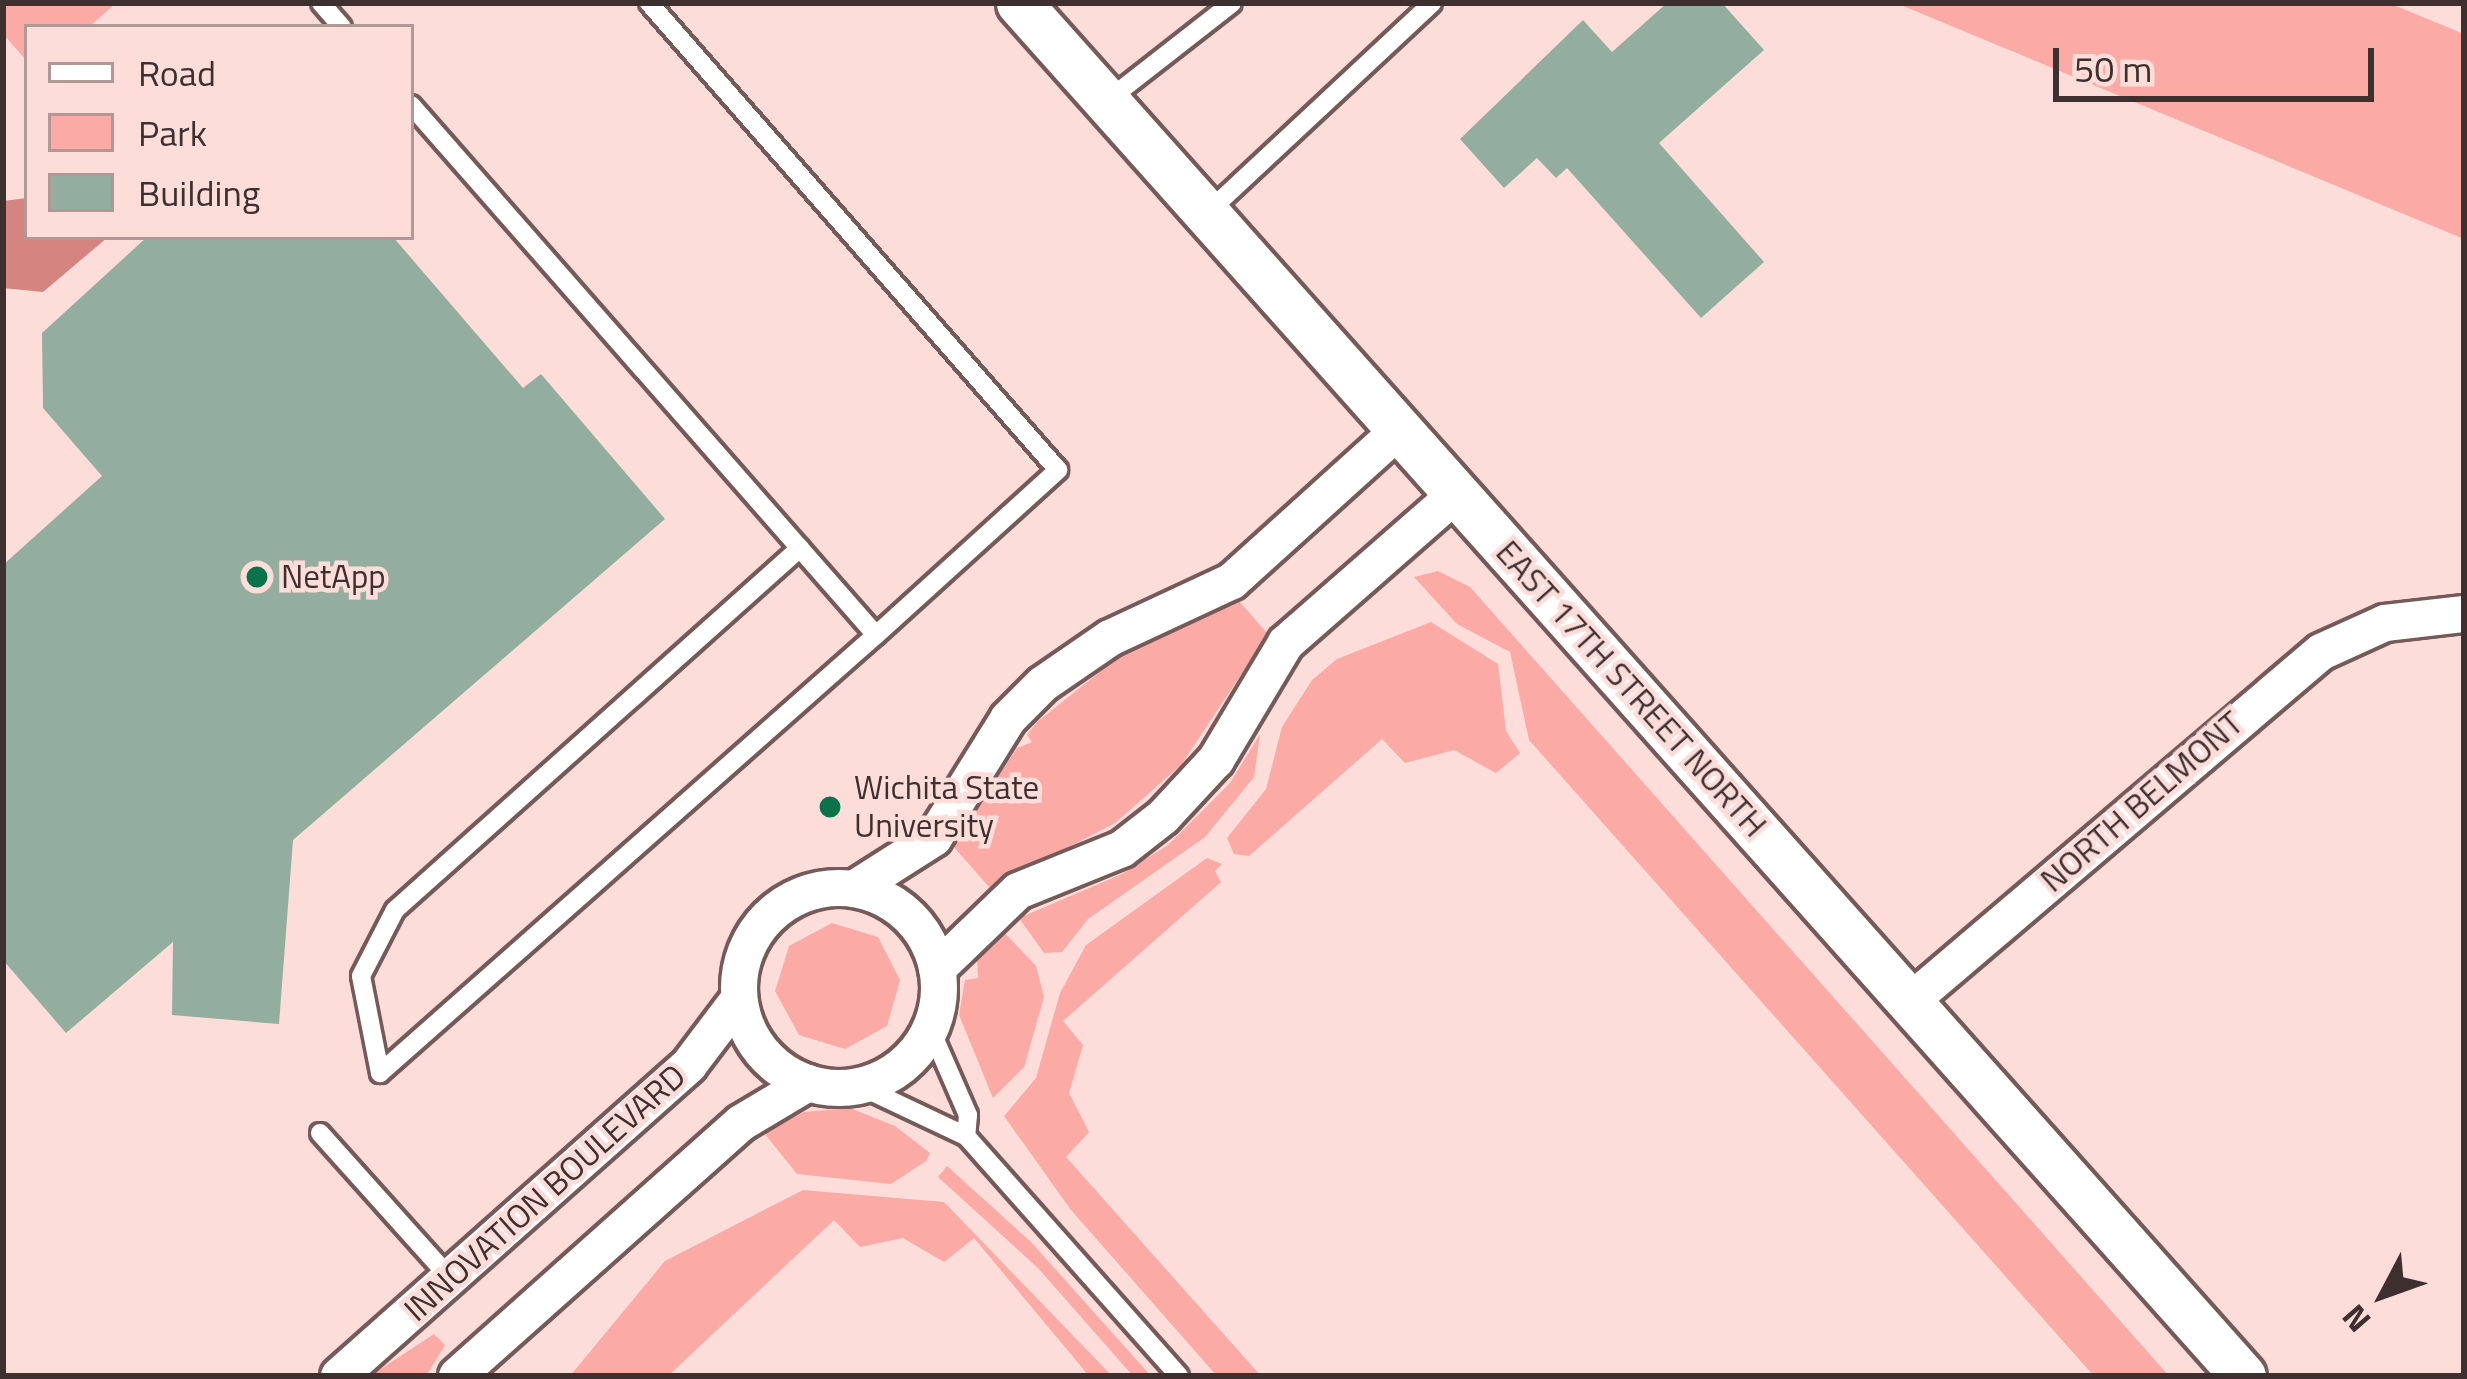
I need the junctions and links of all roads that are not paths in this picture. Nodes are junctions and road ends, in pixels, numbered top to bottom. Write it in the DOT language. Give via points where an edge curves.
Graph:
graph roads {
  1 [pos="649,3"];
  2 [pos="1018,3"];
  3 [pos="1232,3"];
  4 [pos="1432,3"];
  5 [pos="1106,101"];
  6 [pos="414,108"];
  7 [pos="1206,214"];
  8 [pos="1398,431"];
  9 [pos="1455,495"];
  10 [pos="800,548"];
  11 [pos="2464,614"];
  12 [pos="876,635"];
  13 [pos="854,889"];
  14 [pos="937,969"];
  15 [pos="739,999"];
  16 [pos="1912,1000"];
  17 [pos="930,1028"];
  18 [pos="808,1083"];
  19 [pos="860,1086"];
  20 [pos="320,1133"];
  21 [pos="966,1136"];
  22 [pos="450,1278"];
  23 [pos="339,1376"];
  24 [pos="457,1376"];
  25 [pos="1179,1376"];
  26 [pos="2243,1376"];
  1 -- 12 [label="lane" via="1058,470"];
  2 -- 5 [label="street, EAST 17TH STREET NORTH"];
  3 -- 5 [label="lane"];
  4 -- 7 [label="lane"];
  5 -- 7 [label="street, EAST 17TH STREET NORTH"];
  6 -- 10 [label="lane"];
  7 -- 8 [label="street, EAST 17TH STREET NORTH"];
  8 -- 9 [label="street, EAST 17TH STREET NORTH"];
  8 -- 13 [label="street, INNOVATION BOULEVARD" via="1232,581 1128,628 1043,684 1008,719 934,838"];
  9 -- 14 [label="street" via="1286,643 1216,760 1163,817 1122,849 1018,891"];
  9 -- 16 [label="street, EAST 17TH STREET NORTH"];
  10 -- 12 [label="lane"];
  10 -- 12 [label="lane" via="395,910 361,976 380,1073"];
  11 -- 16 [label="street, NORTH BELMONT" via="2385,623 2321,652"];
  13 -- 14 [label="street" via="899,908"];
  13 -- 15 [label="street, INNOVATION BOULEVARD" via="824,888 769,915 746,954"];
  14 -- 17 [label="street"];
  15 -- 18 [label="street" via="762,1052"];
  15 -- 22 [label="street, INNOVATION BOULEVARD" via="688,1066"];
  16 -- 26 [label="street, EAST 17TH STREET NORTH"];
  17 -- 19 [label="street" via="902,1065"];
  17 -- 21 [label="lane" via="968,1115"];
  18 -- 19 [label="street"];
  18 -- 24 [label="street" via="741,1124"];
  19 -- 21 [label="lane"];
  20 -- 22 [label="lane"];
  21 -- 25 [label="lane"];
  22 -- 23 [label="street, INNOVATION BOULEVARD"];
}
